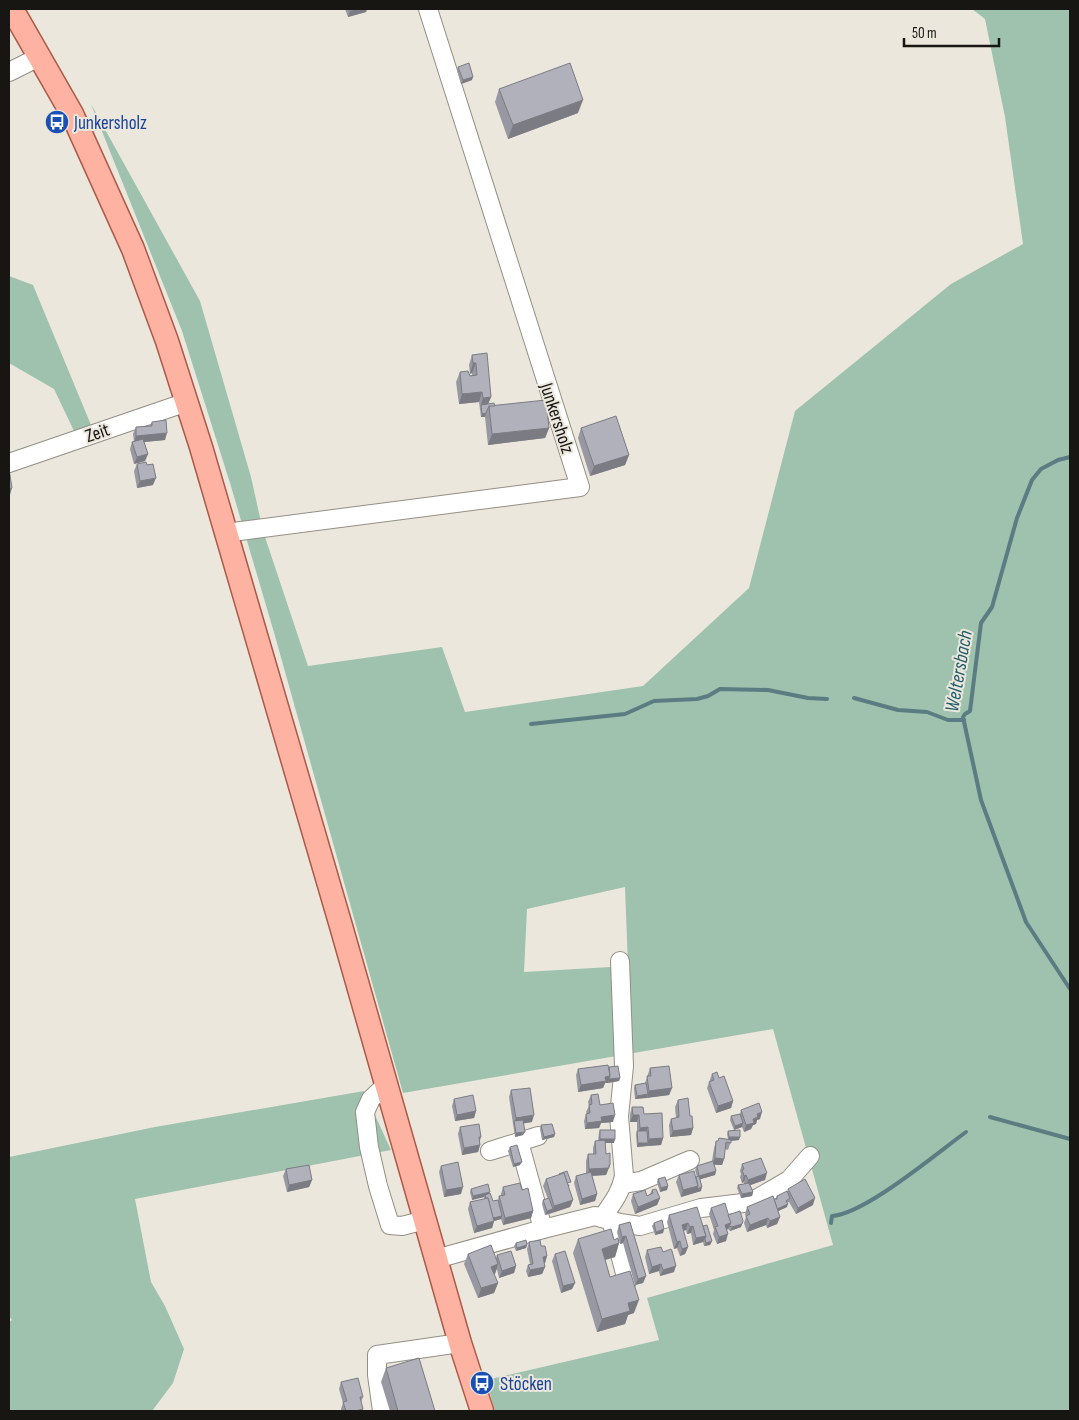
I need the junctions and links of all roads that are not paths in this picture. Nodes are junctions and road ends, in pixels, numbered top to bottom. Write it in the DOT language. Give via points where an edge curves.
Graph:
graph roads {
  1 [pos="428,9"];
  2 [pos="20,11"];
  3 [pos="39,57"];
  4 [pos="9,72"];
  5 [pos="187,402"];
  6 [pos="9,463"];
  7 [pos="226,533"];
  8 [pos="620,961"];
  9 [pos="386,1085"];
  10 [pos="538,1136"];
  11 [pos="519,1142"];
  12 [pos="490,1151"];
  13 [pos="810,1156"];
  14 [pos="690,1160"];
  15 [pos="622,1184"];
  16 [pos="606,1219"];
  17 [pos="425,1220"];
  18 [pos="543,1229"];
  19 [pos="436,1259"];
  20 [pos="627,1281"];
  21 [pos="460,1343"];
  22 [pos="382,1411"];
  23 [pos="482,1411"];
  1 -- 7 [label="street, Junkersholz" via="580,487"];
  2 -- 3 [label="main road"];
  3 -- 4 [label="street"];
  3 -- 5 [label="main road" via="72,114 133,249"];
  5 -- 6 [label="street, Zeit"];
  5 -- 7 [label="main road"];
  7 -- 9 [label="main road"];
  8 -- 15 [label="street" via="624,1066 618,1116"];
  9 -- 17 [label="main road"];
  9 -- 17 [label="street" via="371,1099 365,1112 378,1186 390,1225 402,1226"];
  10 -- 11 [label="street"];
  11 -- 12 [label="street"];
  11 -- 18 [label="street"];
  13 -- 16 [label="street" via="789,1180 743,1203 701,1208 640,1226"];
  14 -- 15 [label="street" via="641,1181"];
  15 -- 16 [label="street"];
  16 -- 18 [label="street" via="595,1216"];
  16 -- 20 [label="street"];
  17 -- 19 [label="main road"];
  18 -- 19 [label="street"];
  19 -- 21 [label="main road"];
  21 -- 22 [label="street" via="377,1355"];
  21 -- 23 [label="main road"];
}
